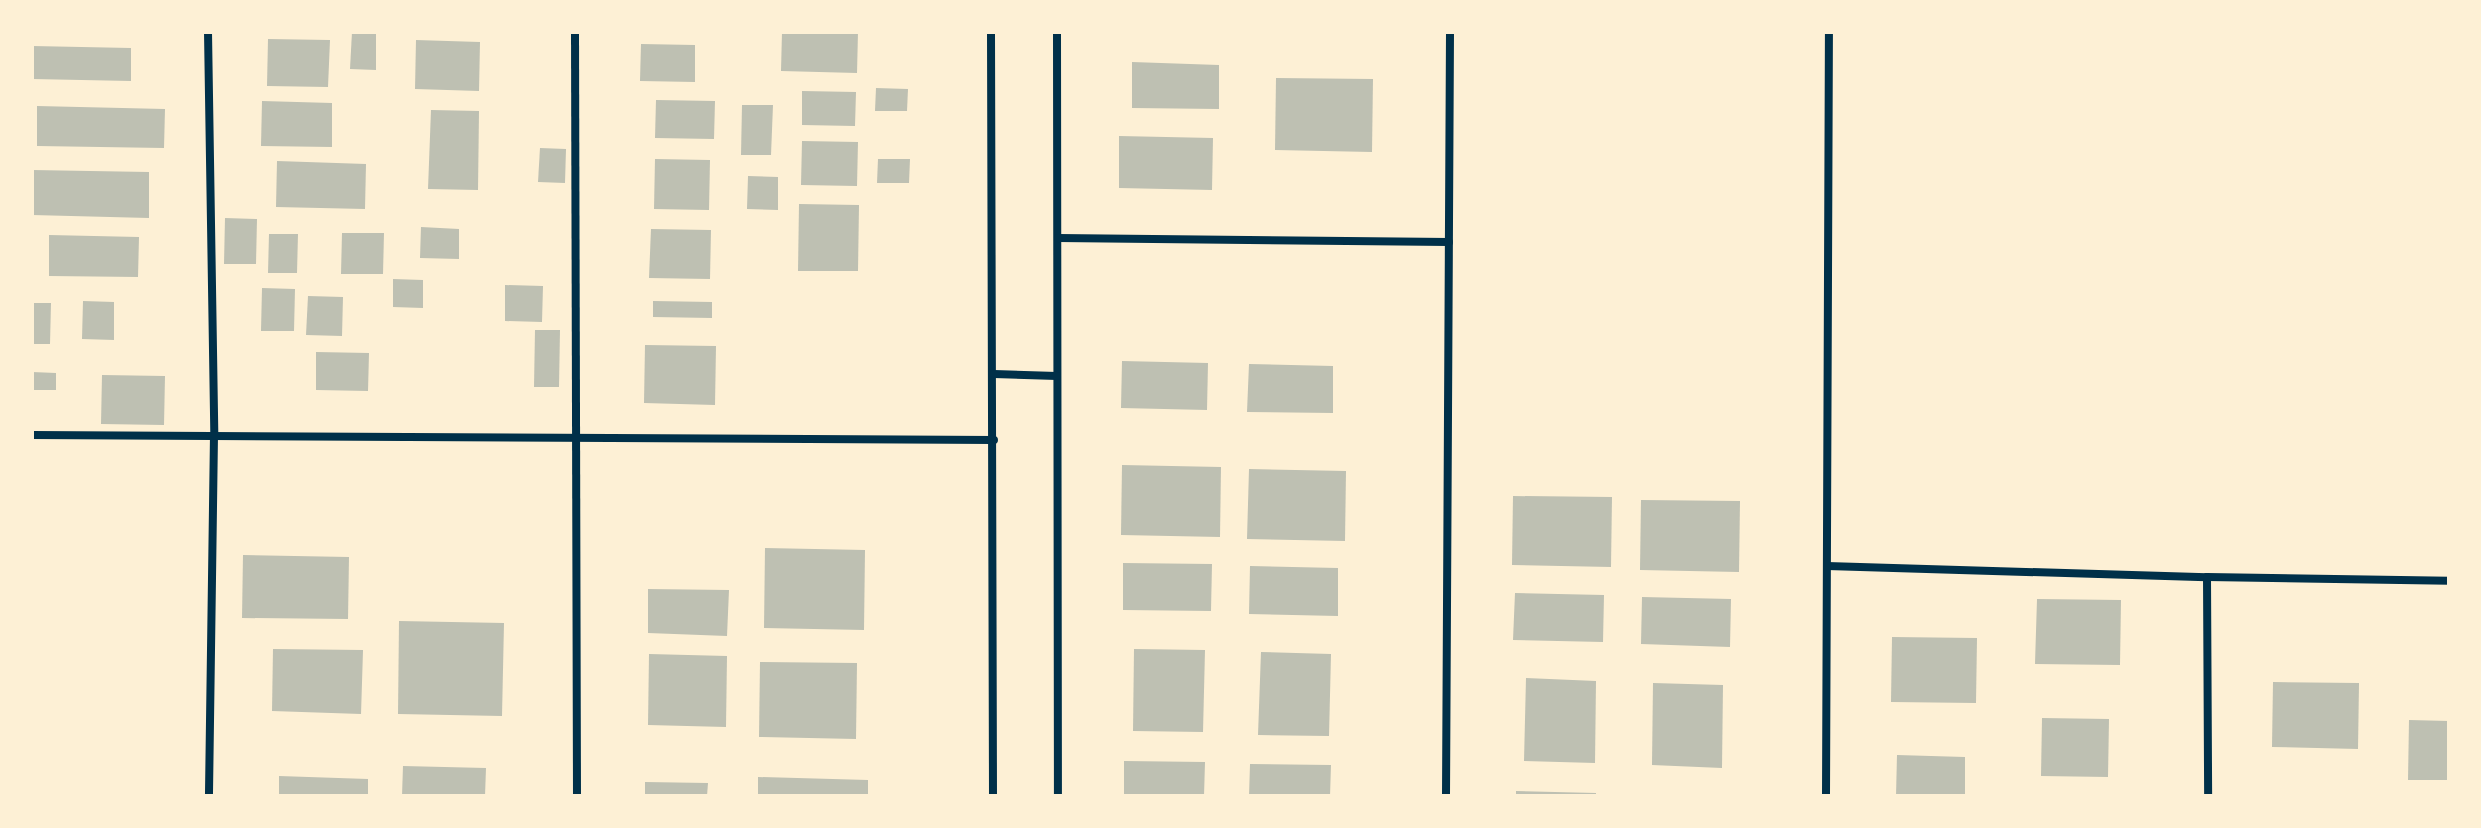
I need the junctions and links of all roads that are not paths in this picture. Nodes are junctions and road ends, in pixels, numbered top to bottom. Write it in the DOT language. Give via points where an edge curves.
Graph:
graph roads {
  1 [pos="208,32"];
  2 [pos="575,32"];
  3 [pos="991,32"];
  4 [pos="1057,32"];
  5 [pos="1450,32"];
  6 [pos="1829,32"];
  7 [pos="1058,238"];
  8 [pos="1449,242"];
  9 [pos="994,374"];
  10 [pos="1057,376"];
  11 [pos="32,435"];
  12 [pos="214,435"];
  13 [pos="579,438"];
  14 [pos="994,440"];
  15 [pos="1827,566"];
  16 [pos="2207,577"];
  17 [pos="2449,581"];
  18 [pos="209,796"];
  19 [pos="577,796"];
  20 [pos="993,796"];
  21 [pos="1058,796"];
  22 [pos="1446,796"];
  23 [pos="1826,796"];
  24 [pos="2208,796"];
  1 -- 12 [label="street"];
  2 -- 13 [label="street"];
  3 -- 9 [label="street"];
  4 -- 7 [label="street"];
  5 -- 8 [label="street"];
  6 -- 15 [label="street"];
  7 -- 8 [label="street"];
  7 -- 10 [label="street"];
  8 -- 22 [label="street"];
  9 -- 10 [label="street"];
  9 -- 14 [label="street"];
  10 -- 21 [label="street"];
  11 -- 12 [label="street"];
  12 -- 13 [label="street"];
  12 -- 18 [label="street"];
  13 -- 14 [label="street"];
  13 -- 19 [label="street"];
  14 -- 20 [label="street"];
  15 -- 16 [label="street"];
  15 -- 23 [label="street"];
  16 -- 17 [label="street"];
  16 -- 24 [label="street"];
}
